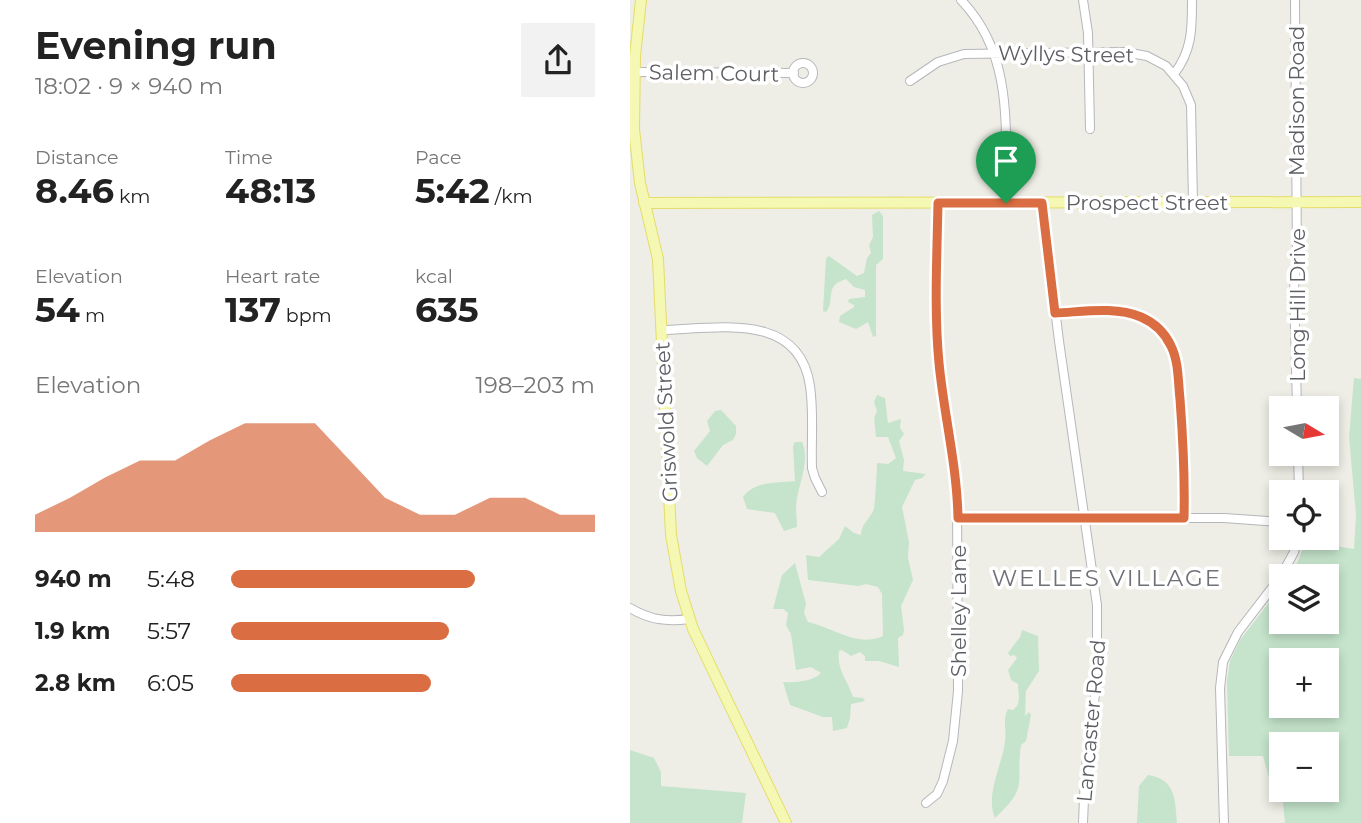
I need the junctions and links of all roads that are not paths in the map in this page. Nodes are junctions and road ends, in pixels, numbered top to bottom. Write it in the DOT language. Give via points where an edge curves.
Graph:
graph roads {
  1 [pos="641,0"];
  2 [pos="961,0"];
  3 [pos="1083,0"];
  4 [pos="1295,0"];
  5 [pos="1192,2"];
  6 [pos="1089,52"];
  7 [pos="995,53"];
  8 [pos="634,72"];
  9 [pos="794,73"];
  10 [pos="1174,74"];
  11 [pos="910,81"];
  12 [pos="1090,129"];
  13 [pos="1193,202"];
  14 [pos="1297,202"];
  15 [pos="1359,202"];
  16 [pos="644,203"];
  17 [pos="938,203"];
  18 [pos="1006,203"];
  19 [pos="1042,203"];
  20 [pos="1055,313"];
  21 [pos="661,330"];
  22 [pos="1297,396"];
  23 [pos="822,492"];
  24 [pos="958,518"];
  25 [pos="1086,518"];
  26 [pos="1184,518"];
  27 [pos="1269,522"];
  28 [pos="1269,591"];
  29 [pos="630,608"];
  30 [pos="689,619"];
  31 [pos="926,803"];
  32 [pos="786,823"];
  33 [pos="1083,823"];
  34 [pos="1224,823"];
  1 -- 8 [label="main road, Griswold Street"];
  2 -- 7 [label="street" via="980,23"];
  3 -- 6 [label="street"];
  4 -- 14 [label="street, Madison Road"];
  5 -- 10 [label="street" via="1190,44"];
  6 -- 7 [label="street, Wyllys Street"];
  6 -- 10 [label="street, Wyllys Street" via="1140,54"];
  6 -- 12 [label="street"];
  7 -- 11 [label="street, Wyllys Street" via="950,57"];
  7 -- 18 [label="street" via="1005,96"];
  8 -- 9 [label="street, Salem Court"];
  8 -- 16 [label="main road, Griswold Street" via="636,149"];
  10 -- 13 [label="street" via="1192,112"];
  13 -- 14 [label="main road, Prospect Street"];
  13 -- 19 [label="main road, Prospect Street"];
  14 -- 15 [label="main road, Prospect Street"];
  14 -- 22 [label="street, Long Hill Drive"];
  16 -- 17 [label="main road, Prospect Street"];
  16 -- 21 [label="main road, Griswold Street" via="657,252"];
  17 -- 18 [label="main road, Prospect Street"];
  17 -- 24 [label="street, Shelley Lane" via="938,345"];
  18 -- 19 [label="main road, Prospect Street"];
  19 -- 20 [label="street, Lancaster Road"];
  20 -- 25 [label="street, Lancaster Road"];
  20 -- 26 [label="street" via="1129,313 1156,326 1168,341 1177,368"];
  21 -- 23 [label="street" via="744,327 767,332 789,345 809,381 812,468"];
  21 -- 30 [label="main road, Griswold Street" via="671,535"];
  24 -- 25 [label="street"];
  24 -- 31 [label="street, Shelley Lane" via="956,724 942,786"];
  25 -- 26 [label="street"];
  25 -- 33 [label="street, Lancaster Road" via="1096,581 1098,654"];
  26 -- 27 [label="street"];
  28 -- 34 [label="street" via="1237,632 1223,662"];
  29 -- 30 [label="street" via="662,620"];
  30 -- 32 [label="main road, Griswold Street"];
}
